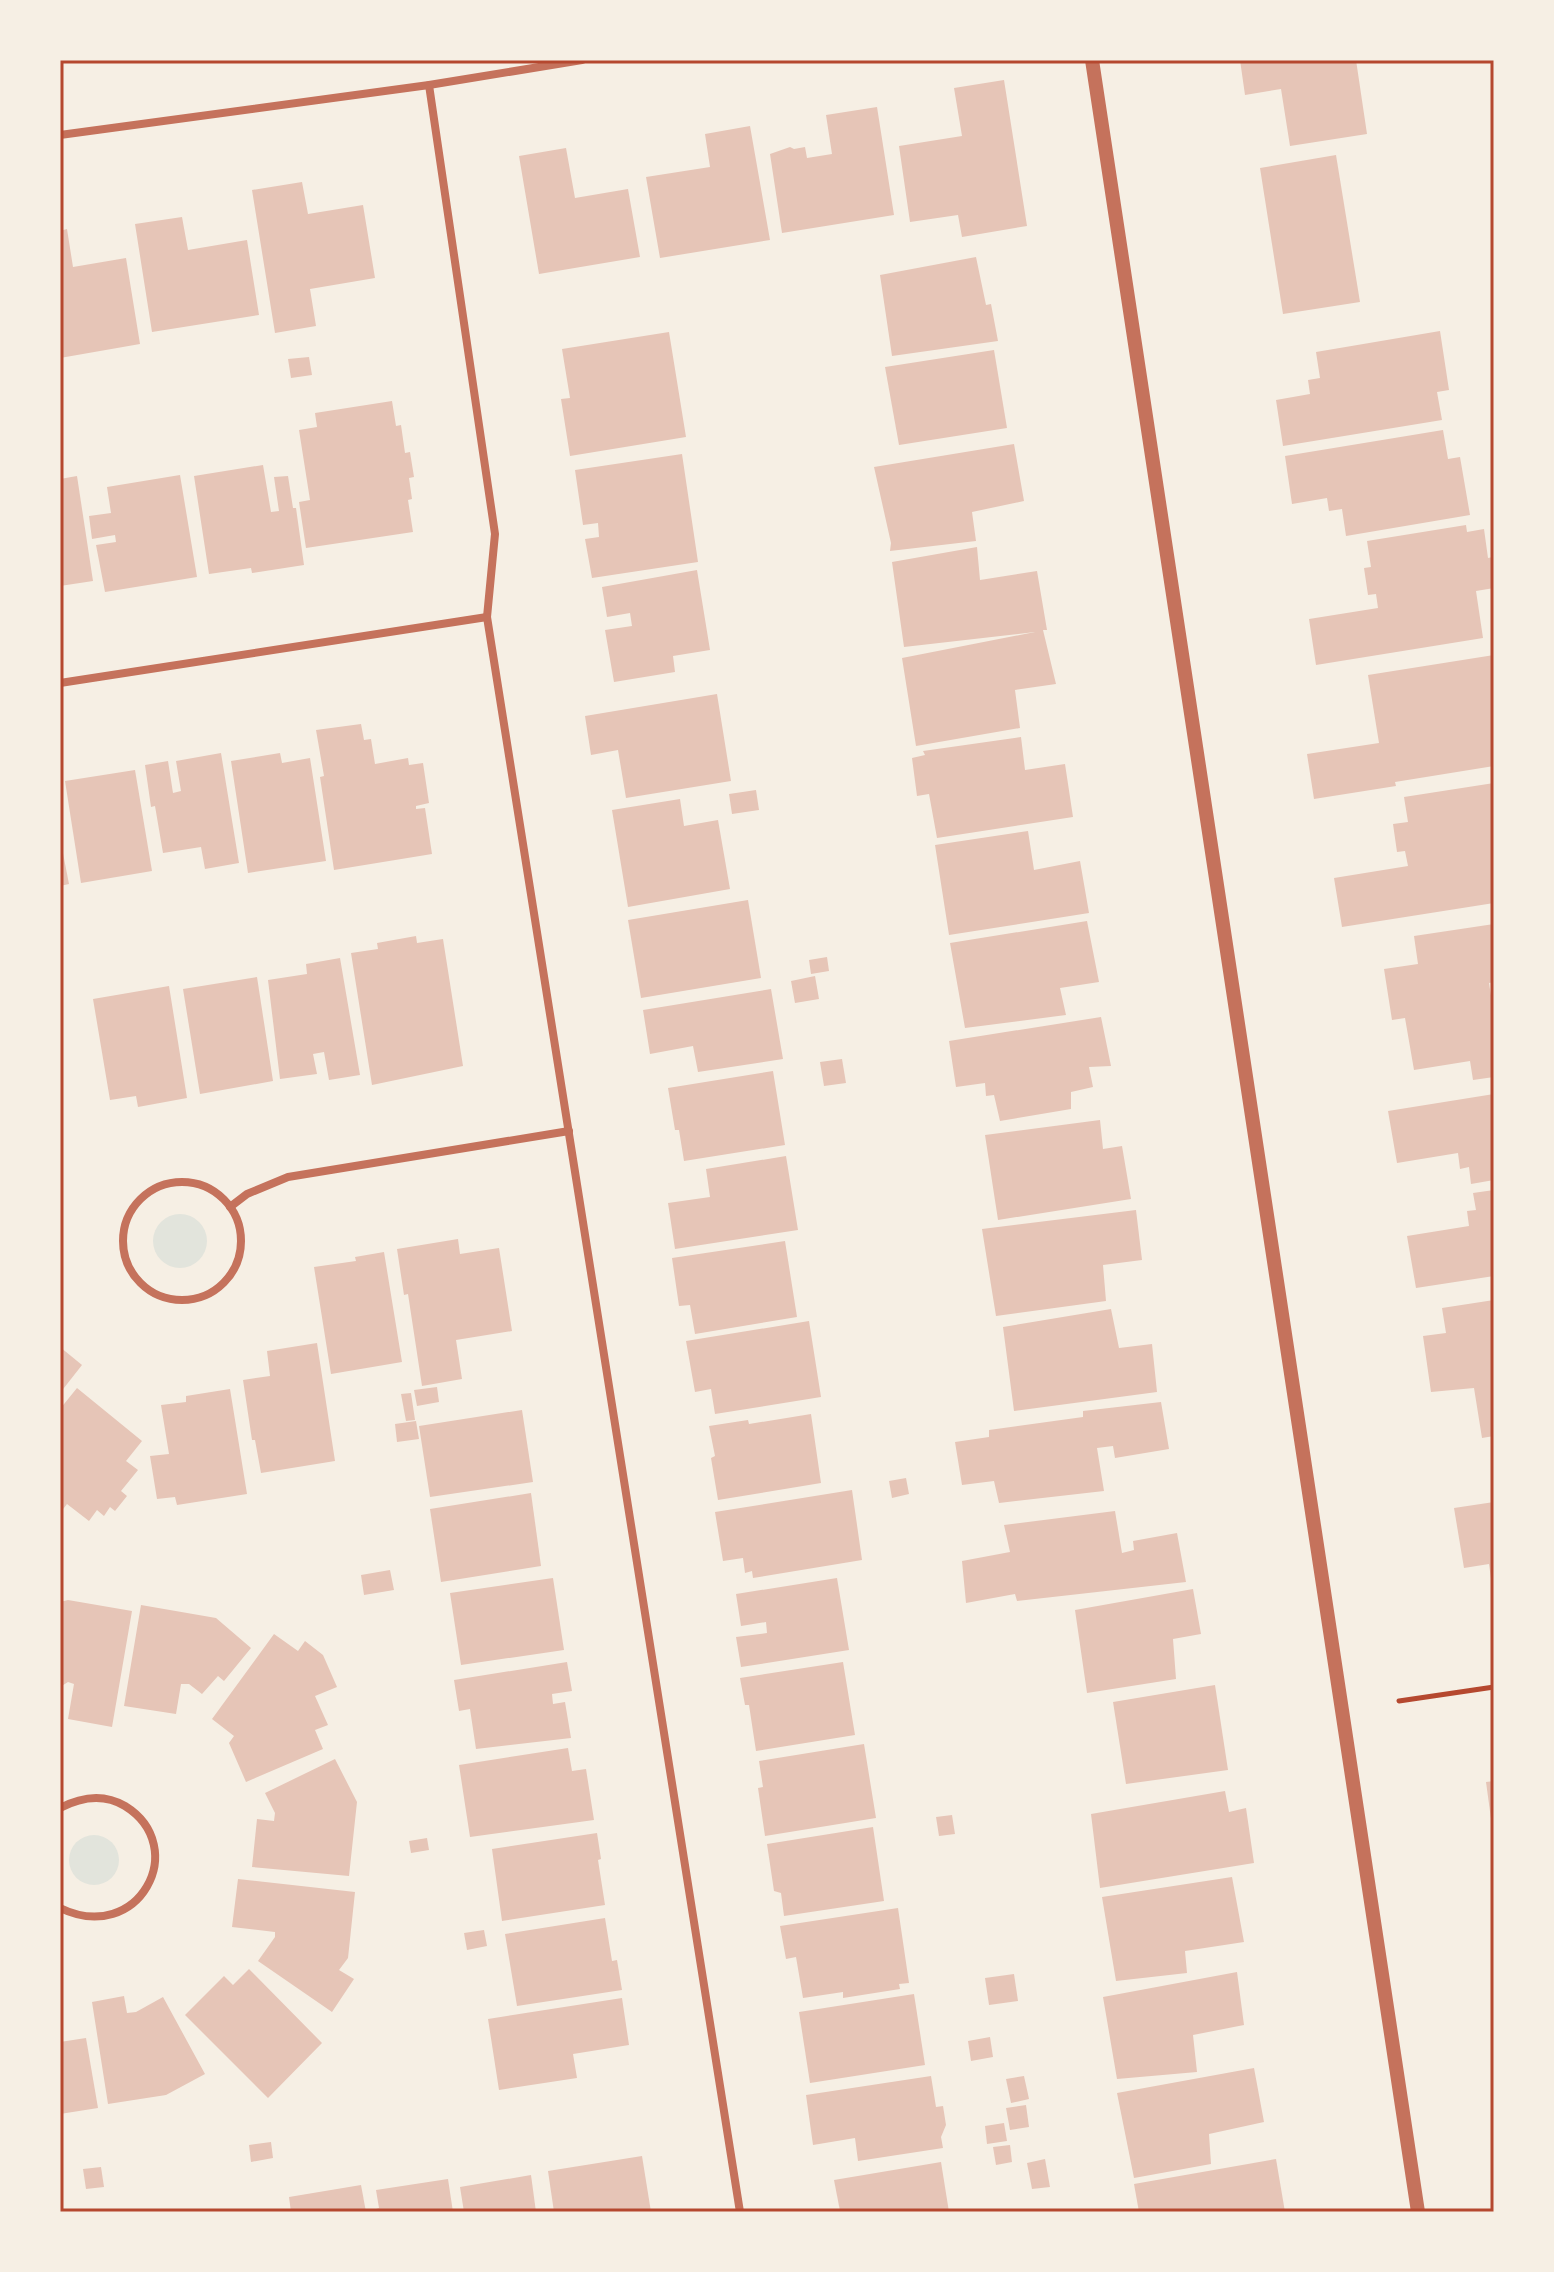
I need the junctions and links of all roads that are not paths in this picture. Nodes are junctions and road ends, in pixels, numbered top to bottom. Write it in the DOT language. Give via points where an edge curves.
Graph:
graph roads {
  1 [pos="582,60"];
  2 [pos="1092,60"];
  3 [pos="429,85"];
  4 [pos="60,135"];
  5 [pos="487,617"];
  6 [pos="60,683"];
  7 [pos="569,1131"];
  8 [pos="230,1207"];
  9 [pos="60,1808"];
  10 [pos="60,1908"];
  11 [pos="740,2212"];
  12 [pos="1418,2212"];
  1 -- 3 [label="street"];
  2 -- 12 [label="street"];
  3 -- 4 [label="street"];
  3 -- 5 [label="street" via="495,534"];
  5 -- 6 [label="street"];
  5 -- 7 [label="street"];
  7 -- 8 [label="street" via="288,1177 267,1183"];
  7 -- 11 [label="street"];
  8 -- 8 [label="street" via="217,1193 182,1181 147,1193 124,1224 126,1262 136,1279 152,1292 190,1300 225,1282 241,1246"];
  9 -- 10 [label="street" via="98,1797 133,1811 154,1845 155,1866 149,1885 120,1913 79,1917"];
}
